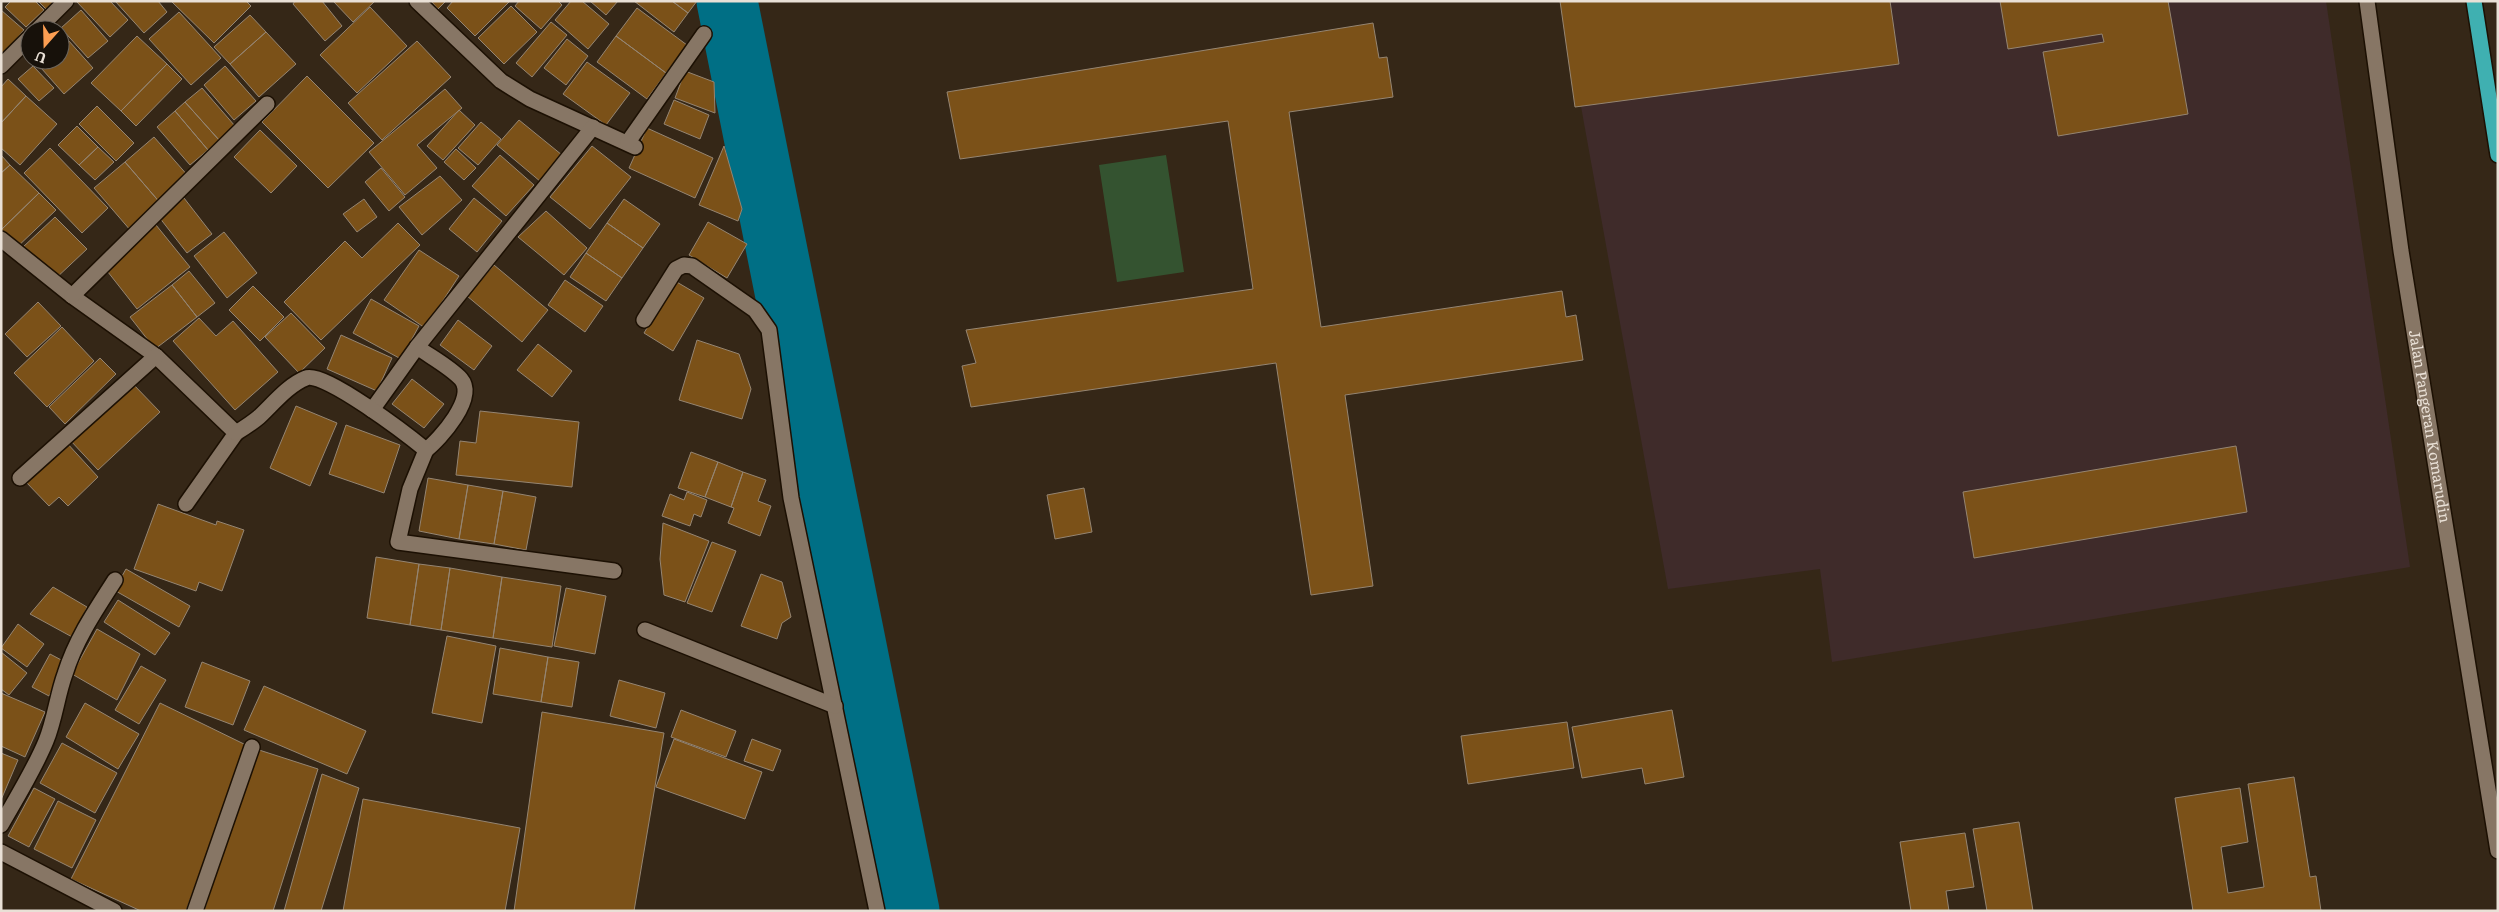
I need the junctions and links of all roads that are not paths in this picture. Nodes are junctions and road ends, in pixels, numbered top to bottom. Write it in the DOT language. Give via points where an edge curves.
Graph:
graph roads {
  1 [pos="66,1"];
  2 [pos="417,1"];
  3 [pos="2367,1"];
  4 [pos="2474,1"];
  5 [pos="47,20"];
  6 [pos="704,34"];
  7 [pos="20,47"];
  8 [pos="1,66"];
  9 [pos="267,104"];
  10 [pos="593,127"];
  11 [pos="2498,155"];
  12 [pos="1,239"];
  13 [pos="72,296"];
  14 [pos="644,320"];
  15 [pos="417,347"];
  16 [pos="156,356"];
  17 [pos="372,410"];
  18 [pos="236,433"];
  19 [pos="426,450"];
  20 [pos="20,478"];
  21 [pos="186,504"];
  22 [pos="614,571"];
  23 [pos="115,580"];
  24 [pos="645,630"];
  25 [pos="835,706"];
  26 [pos="252,747"];
  27 [pos="1,825"];
  28 [pos="2498,851"];
  29 [pos="1,852"];
  30 [pos="114,911"];
  31 [pos="195,911"];
  32 [pos="877,911"];
  1 -- 5 [label="street"];
  2 -- 10 [label="street" via="501,81 530,99"];
  3 -- 28 [label="street, Jalan Pangeran Komarudin" via="2401,251"];
  4 -- 11 [label="highway"];
  6 -- 10 [label="street" via="632,145"];
  7 -- 8 [label="street"];
  9 -- 13 [label="street"];
  10 -- 15 [label="street"];
  12 -- 13 [label="street"];
  13 -- 16 [label="street"];
  14 -- 25 [label="street" via="676,269 684,265 692,266 755,310 769,330 792,498"];
  15 -- 17 [label="street"];
  15 -- 19 [label="street" via="462,380 466,392 461,406 439,440"];
  16 -- 18 [label="street"];
  16 -- 20 [label="street"];
  17 -- 18 [label="street" via="317,377 306,377"];
  17 -- 19 [label="street"];
  18 -- 21 [label="street"];
  19 -- 22 [label="street" via="410,489 398,542"];
  23 -- 27 [label="street" via="83,629 64,675 55,720 36,764"];
  24 -- 25 [label="street"];
  25 -- 32 [label="street"];
  26 -- 31 [label="street"];
  29 -- 30 [label="street"];
}
